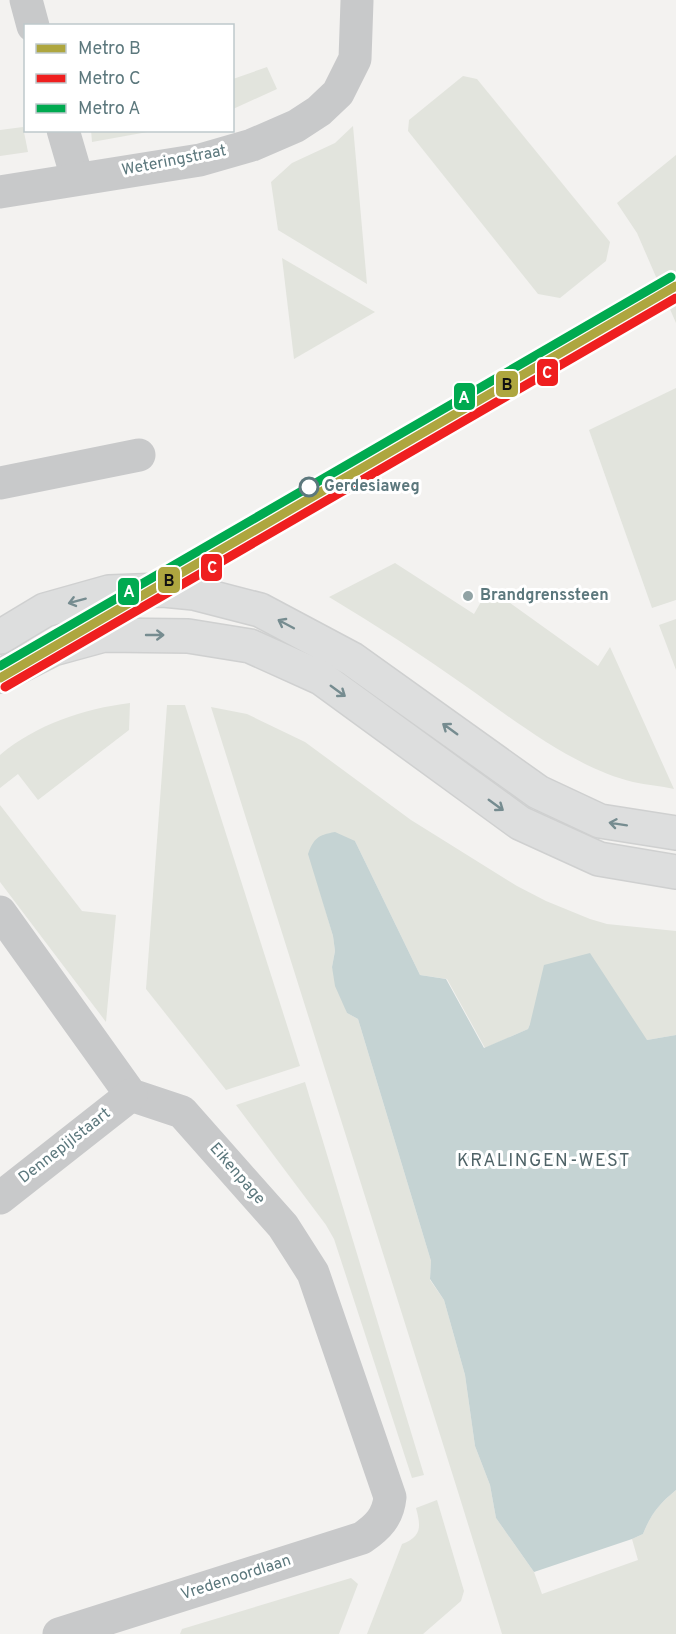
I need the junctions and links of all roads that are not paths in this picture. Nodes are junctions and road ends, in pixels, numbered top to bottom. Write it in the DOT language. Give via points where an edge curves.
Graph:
graph roads {
  1 [pos="26,0"];
  2 [pos="357,0"];
  3 [pos="32,24"];
  4 [pos="64,132"];
  5 [pos="77,178"];
  6 [pos="0,192"];
  7 [pos="139,455"];
  8 [pos="0,483"];
  9 [pos="0,638"];
  10 [pos="0,676"];
  11 [pos="676,833"];
  12 [pos="676,872"];
  13 [pos="0,912"];
  14 [pos="131,1095"];
  15 [pos="0,1198"];
  16 [pos="390,1497"];
  17 [pos="59,1634"];
  1 -- 3 [label="street"];
  2 -- 5 [label="street, Weteringstraat" via="355,58 338,93 297,126 252,145 200,160"];
  4 -- 5 [label="street"];
  5 -- 6 [label="street, Weteringstraat"];
  7 -- 8 [label="street"];
  11 -- 9 [label="street, one-way" via="600,821 538,792 352,659 260,610 194,593 109,592 45,610"];
  10 -- 12 [label="street, one-way" via="53,649 104,635 188,636 250,646 321,678 520,823 599,859"];
  13 -- 14 [label="street"];
  14 -- 15 [label="street, Dennepijlstaart"];
  14 -- 16 [label="street, Eikenpage" via="182,1112 283,1226 313,1273"];
  16 -- 17 [label="street, Vredenoordlaan" via="385,1518 362,1538"];
}
